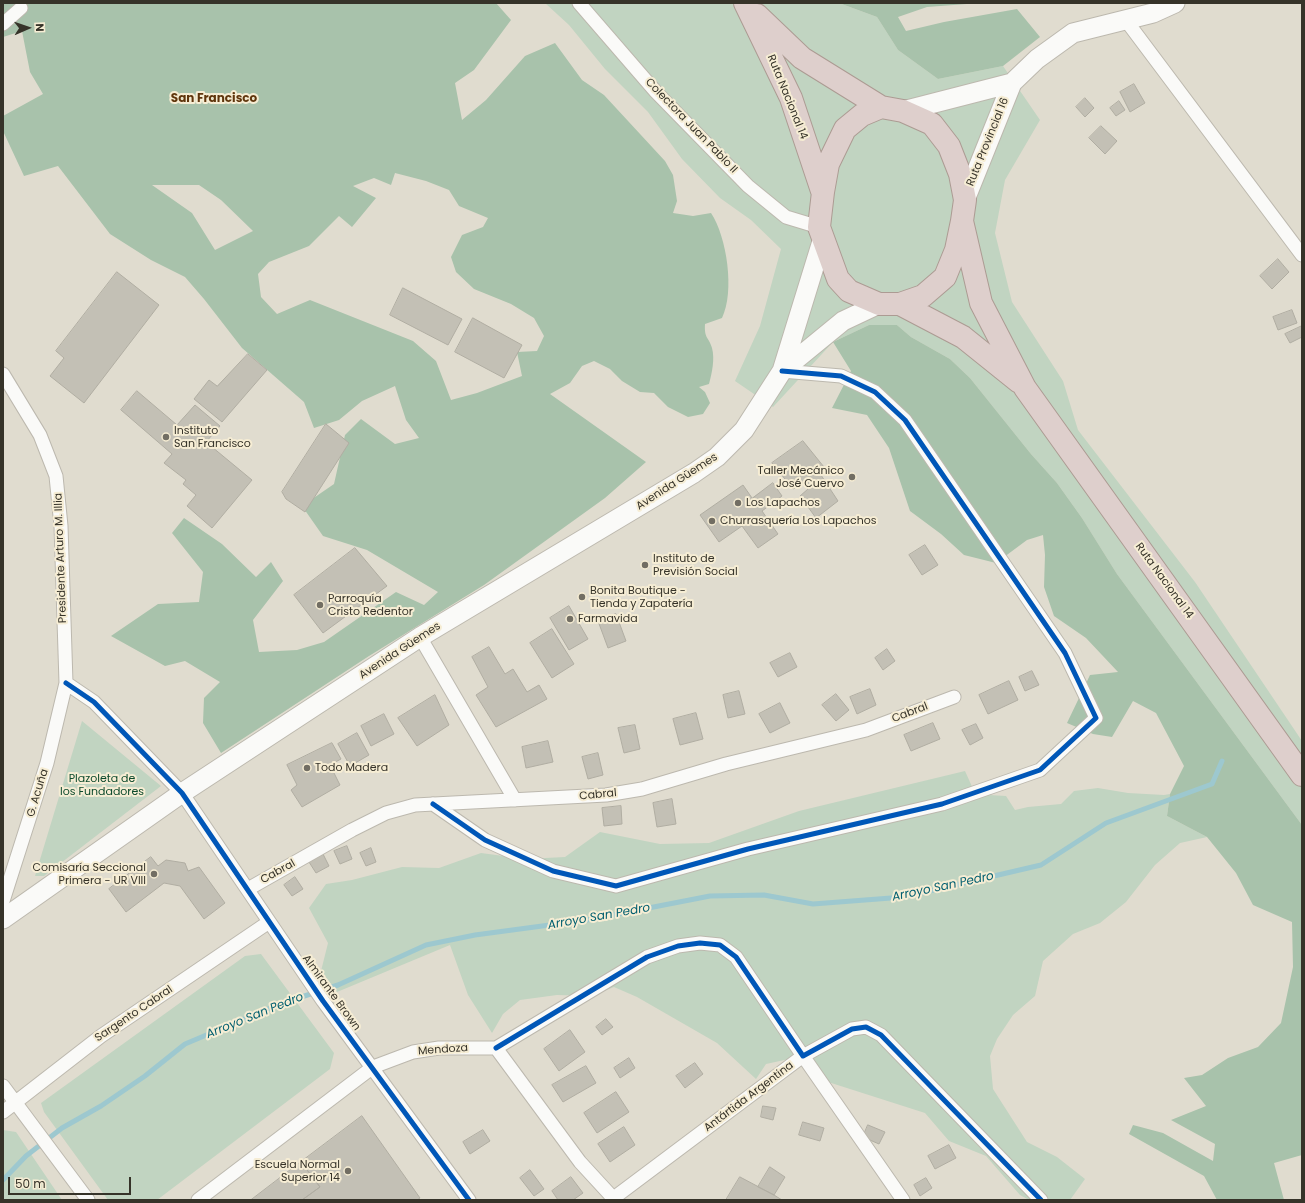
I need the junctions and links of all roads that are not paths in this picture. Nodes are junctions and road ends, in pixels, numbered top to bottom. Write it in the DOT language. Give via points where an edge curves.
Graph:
graph roads {
  1 [pos="579,3"];
  2 [pos="1175,3"];
  3 [pos="745,4"];
  4 [pos="21,8"];
  5 [pos="1125,19"];
  6 [pos="3,24"];
  7 [pos="1012,83"];
  8 [pos="881,107"];
  9 [pos="903,111"];
  10 [pos="823,192"];
  11 [pos="963,211"];
  12 [pos="821,233"];
  13 [pos="1302,255"];
  14 [pos="890,304"];
  15 [pos="782,371"];
  16 [pos="3,374"];
  17 [pos="1025,388"];
  18 [pos="420,637"];
  19 [pos="66,683"];
  20 [pos="954,697"];
  21 [pos="1302,775"];
  22 [pos="182,793"];
  23 [pos="515,800"];
  24 [pos="432,804"];
  25 [pos="248,889"];
  26 [pos="3,901"];
  27 [pos="3,919"];
  28 [pos="269,922"];
  29 [pos="496,1048"];
  30 [pos="803,1056"];
  31 [pos="373,1067"];
  32 [pos="3,1086"];
  33 [pos="16,1103"];
  34 [pos="3,1112"];
  35 [pos="613,1199"];
  36 [pos="88,1200"];
  37 [pos="198,1200"];
  38 [pos="470,1200"];
  39 [pos="903,1200"];
  40 [pos="1041,1200"];
  1 -- 12 [label="street, Colectora Juan Pablo II" via="656,92 748,186 786,217"];
  2 -- 5 [label="main road, Ruta Provincial 16" via="1153,13"];
  3 -- 8 [label="highway, Ruta Nacional 14" via="802,58"];
  3 -- 10 [label="highway, Ruta Nacional 14" via="790,98"];
  4 -- 6 [label="street"];
  5 -- 7 [label="main road, Ruta Provincial 16" via="1073,32 1037,59"];
  5 -- 13 [label="street"];
  7 -- 9 [label="main road, Ruta Provincial 16"];
  7 -- 11 [label="main road, Ruta Provincial 16"];
  8 -- 9 [label="highway, Ruta Nacional 14"];
  8 -- 10 [label="highway" via="862,115 845,129 828,164"];
  9 -- 11 [label="highway, Ruta Nacional 14" via="932,124 949,146 960,174"];
  10 -- 12 [label="highway"];
  11 -- 14 [label="highway" via="956,250 945,277 923,296"];
  11 -- 17 [label="highway, Ruta Nacional 14" via="981,303"];
  12 -- 14 [label="highway, Ruta Nacional 14" via="838,279 849,291"];
  12 -- 15 [label="main road, Avenida Güemes"];
  14 -- 15 [label="main road, Avenida Güemes" via="843,321"];
  14 -- 17 [label="highway, Ruta Nacional 14" via="963,337"];
  15 -- 18 [label="main road, Avenida Güemes" via="744,430 717,457"];
  15 -- 24 [label="street" via="841,376 874,392 905,420 1065,653 1096,718 1040,770 942,804 748,849 616,886 553,871 485,840"];
  16 -- 19 [label="street, Presidente Arturo M. Illia" via="40,435 56,476 62,526"];
  17 -- 21 [label="highway, Ruta Nacional 14"];
  18 -- 22 [label="main road, Avenida Güemes"];
  18 -- 23 [label="street"];
  19 -- 22 [label="street, Almirante Brown" via="94,702"];
  19 -- 26 [label="street, G. Acuña" via="47,763"];
  20 -- 23 [label="street, Cabral" via="866,730 726,764 642,789 606,795"];
  22 -- 25 [label="street, Almirante Brown"];
  22 -- 27 [label="main road, Avenida Güemes"];
  23 -- 24 [label="street, Cabral"];
  24 -- 25 [label="street, Cabral" via="415,805 386,813"];
  25 -- 28 [label="street, Almirante Brown"];
  28 -- 31 [label="street, Almirante Brown" via="323,1001"];
  28 -- 33 [label="street, Sargento Cabral" via="101,1036"];
  29 -- 30 [label="street" via="647,957 678,946 700,942 720,945 736,957"];
  29 -- 31 [label="street, Mendoza" via="439,1048 412,1052"];
  29 -- 35 [label="street" via="580,1162"];
  30 -- 35 [label="street, Antártida Argentina"];
  30 -- 39 [label="street, Antártida Argentina"];
  30 -- 40 [label="street" via="852,1028 866,1027 881,1035"];
  31 -- 37 [label="street, Mendoza"];
  31 -- 38 [label="street, Almirante Brown"];
  32 -- 33 [label="street"];
  33 -- 34 [label="street, Sargento Cabral"];
  33 -- 36 [label="street"];
}
